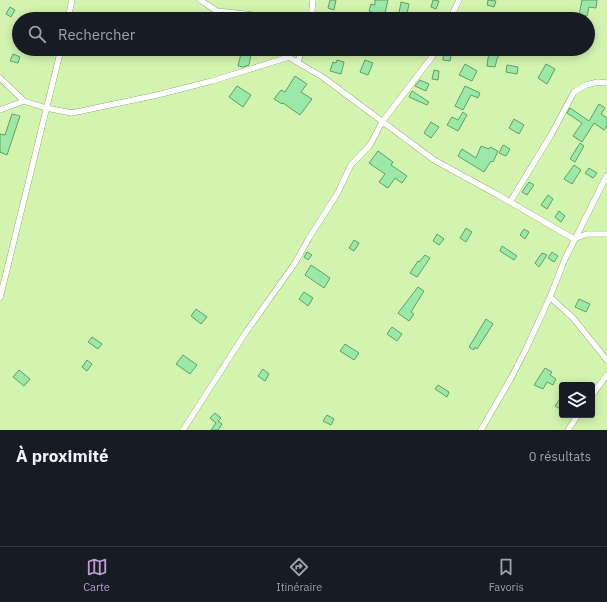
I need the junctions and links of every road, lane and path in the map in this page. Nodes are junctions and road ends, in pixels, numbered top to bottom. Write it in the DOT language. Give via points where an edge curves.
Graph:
graph roads {
  1 [pos="72,0"];
  2 [pos="200,0"];
  3 [pos="313,0"];
  4 [pos="459,0"];
  5 [pos="217,11"];
  6 [pos="69,12"];
  7 [pos="226,12"];
  8 [pos="312,12"];
  9 [pos="453,12"];
  10 [pos="58,56"];
  11 [pos="300,56"];
  12 [pos="432,56"];
  13 [pos="289,57"];
  14 [pos="298,62"];
  15 [pos="0,78"];
  16 [pos="607,83"];
  17 [pos="24,101"];
  18 [pos="46,108"];
  19 [pos="0,110"];
  20 [pos="382,122"];
  21 [pos="607,174"];
  22 [pos="510,202"];
  23 [pos="607,234"];
  24 [pos="574,239"];
  25 [pos="550,297"];
  26 [pos="0,298"];
  27 [pos="607,360"];
  28 [pos="607,374"];
  29 [pos="595,391"];
  30 [pos="576,418"];
  31 [pos="183,430"];
  32 [pos="481,430"];
  33 [pos="568,430"];
  1 -- 6 [label="street"];
  2 -- 5 [label="street"];
  3 -- 8 [label="street"];
  4 -- 9 [label="street"];
  5 -- 7 [label="street"];
  10 -- 18 [label="street"];
  11 -- 14 [label="street"];
  12 -- 20 [label="street"];
  13 -- 14 [label="street"];
  13 -- 18 [label="street" via="212,81 72,113"];
  14 -- 20 [label="street" via="324,78"];
  15 -- 17 [label="street"];
  16 -- 22 [label="street" via="586,85 574,92"];
  17 -- 18 [label="street"];
  17 -- 19 [label="street"];
  18 -- 26 [label="street"];
  20 -- 22 [label="street" via="434,160"];
  20 -- 31 [label="street" via="370,145 350,165 337,194 295,263 246,332"];
  21 -- 24 [label="street"];
  22 -- 24 [label="street"];
  23 -- 24 [label="street" via="587,234"];
  24 -- 25 [label="street"];
  25 -- 27 [label="street" via="573,318"];
  25 -- 32 [label="street" via="514,374"];
  28 -- 29 [label="street"];
  30 -- 33 [label="street"];
}
